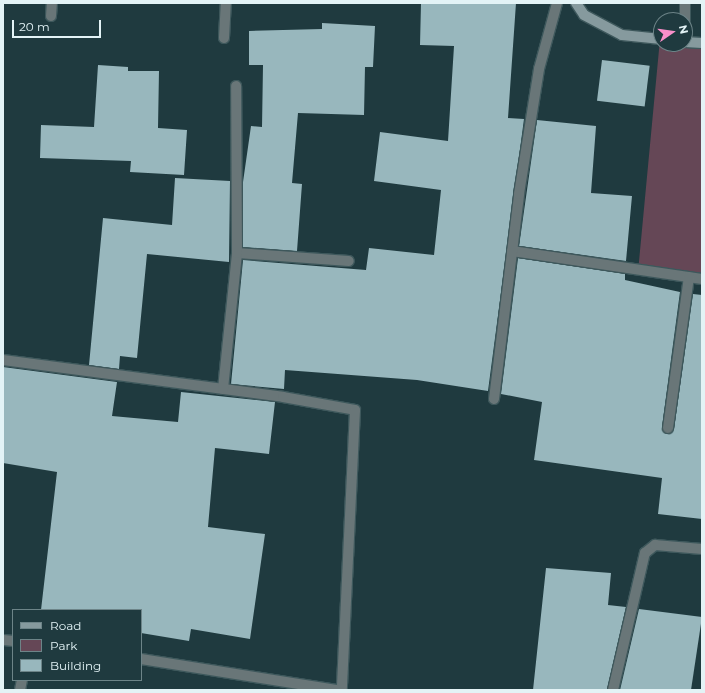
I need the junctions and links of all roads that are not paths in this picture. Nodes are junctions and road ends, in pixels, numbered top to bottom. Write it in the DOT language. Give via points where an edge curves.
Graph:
graph roads {
  1 [pos="52,3"];
  2 [pos="226,3"];
  3 [pos="557,3"];
  4 [pos="576,3"];
  5 [pos="51,16"];
  6 [pos="224,38"];
  7 [pos="653,38"];
  8 [pos="236,86"];
  9 [pos="512,251"];
  10 [pos="237,253"];
  11 [pos="349,261"];
  12 [pos="689,277"];
  13 [pos="702,279"];
  14 [pos="3,360"];
  15 [pos="224,389"];
  16 [pos="494,399"];
  17 [pos="668,428"];
  18 [pos="702,549"];
  19 [pos="142,658"];
  20 [pos="311,688"];
  21 [pos="337,690"];
  22 [pos="342,690"];
  23 [pos="613,690"];
  1 -- 5 [label="street"];
  2 -- 6 [label="street"];
  3 -- 9 [label="street" via="539,69"];
  4 -- 7 [label="street" via="584,15 622,35"];
  8 -- 10 [label="street"];
  9 -- 12 [label="street"];
  9 -- 16 [label="street"];
  10 -- 11 [label="street"];
  10 -- 15 [label="street"];
  12 -- 13 [label="street"];
  12 -- 17 [label="street"];
  14 -- 15 [label="street"];
  15 -- 22 [label="street" via="355,410"];
  18 -- 23 [label="street" via="655,545 645,552"];
  19 -- 20 [label="street"];
  20 -- 21 [label="street"];
}
